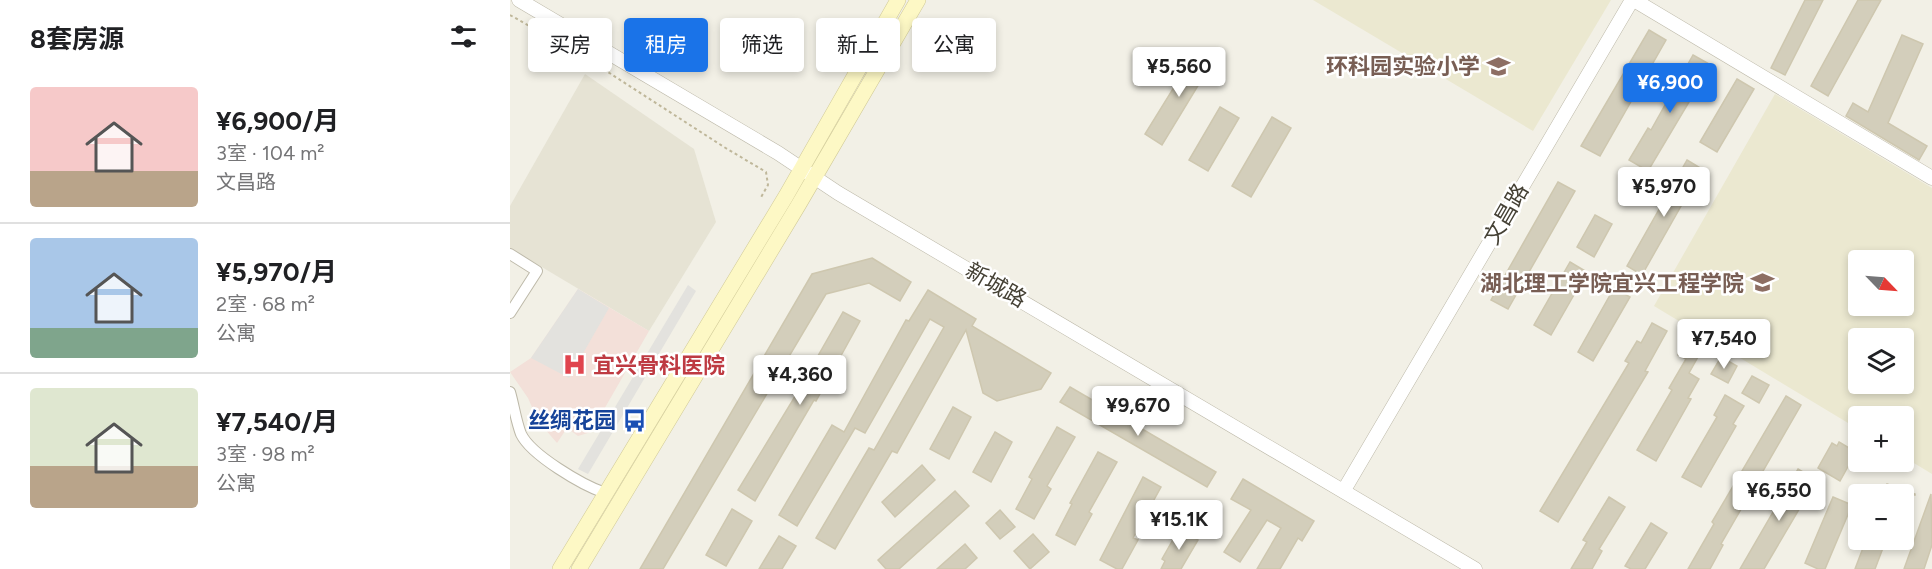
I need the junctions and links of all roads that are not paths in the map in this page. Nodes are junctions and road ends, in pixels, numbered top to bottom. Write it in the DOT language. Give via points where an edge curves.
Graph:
graph roads {
  1 [pos="519,0"];
  2 [pos="898,0"];
  3 [pos="918,0"];
  4 [pos="1633,0"];
  5 [pos="809,173"];
  6 [pos="1932,178"];
  7 [pos="510,254"];
  8 [pos="510,313"];
  9 [pos="510,392"];
  10 [pos="1344,490"];
  11 [pos="605,494"];
  12 [pos="561,569"];
  13 [pos="579,569"];
  14 [pos="1475,569"];
  1 -- 5 [label="street, 新城路"];
  2 -- 5 [label="main road"];
  3 -- 5 [label="main road"];
  4 -- 6 [label="street"];
  4 -- 10 [label="street, 文昌路"];
  5 -- 10 [label="street, 新城路"];
  5 -- 11 [label="main road"];
  5 -- 13 [label="main road"];
  7 -- 8 [label="street" via="537,271"];
  9 -- 11 [label="street" via="522,435 529,443 543,458"];
  10 -- 14 [label="street, 新城路"];
  11 -- 12 [label="main road"];
}
